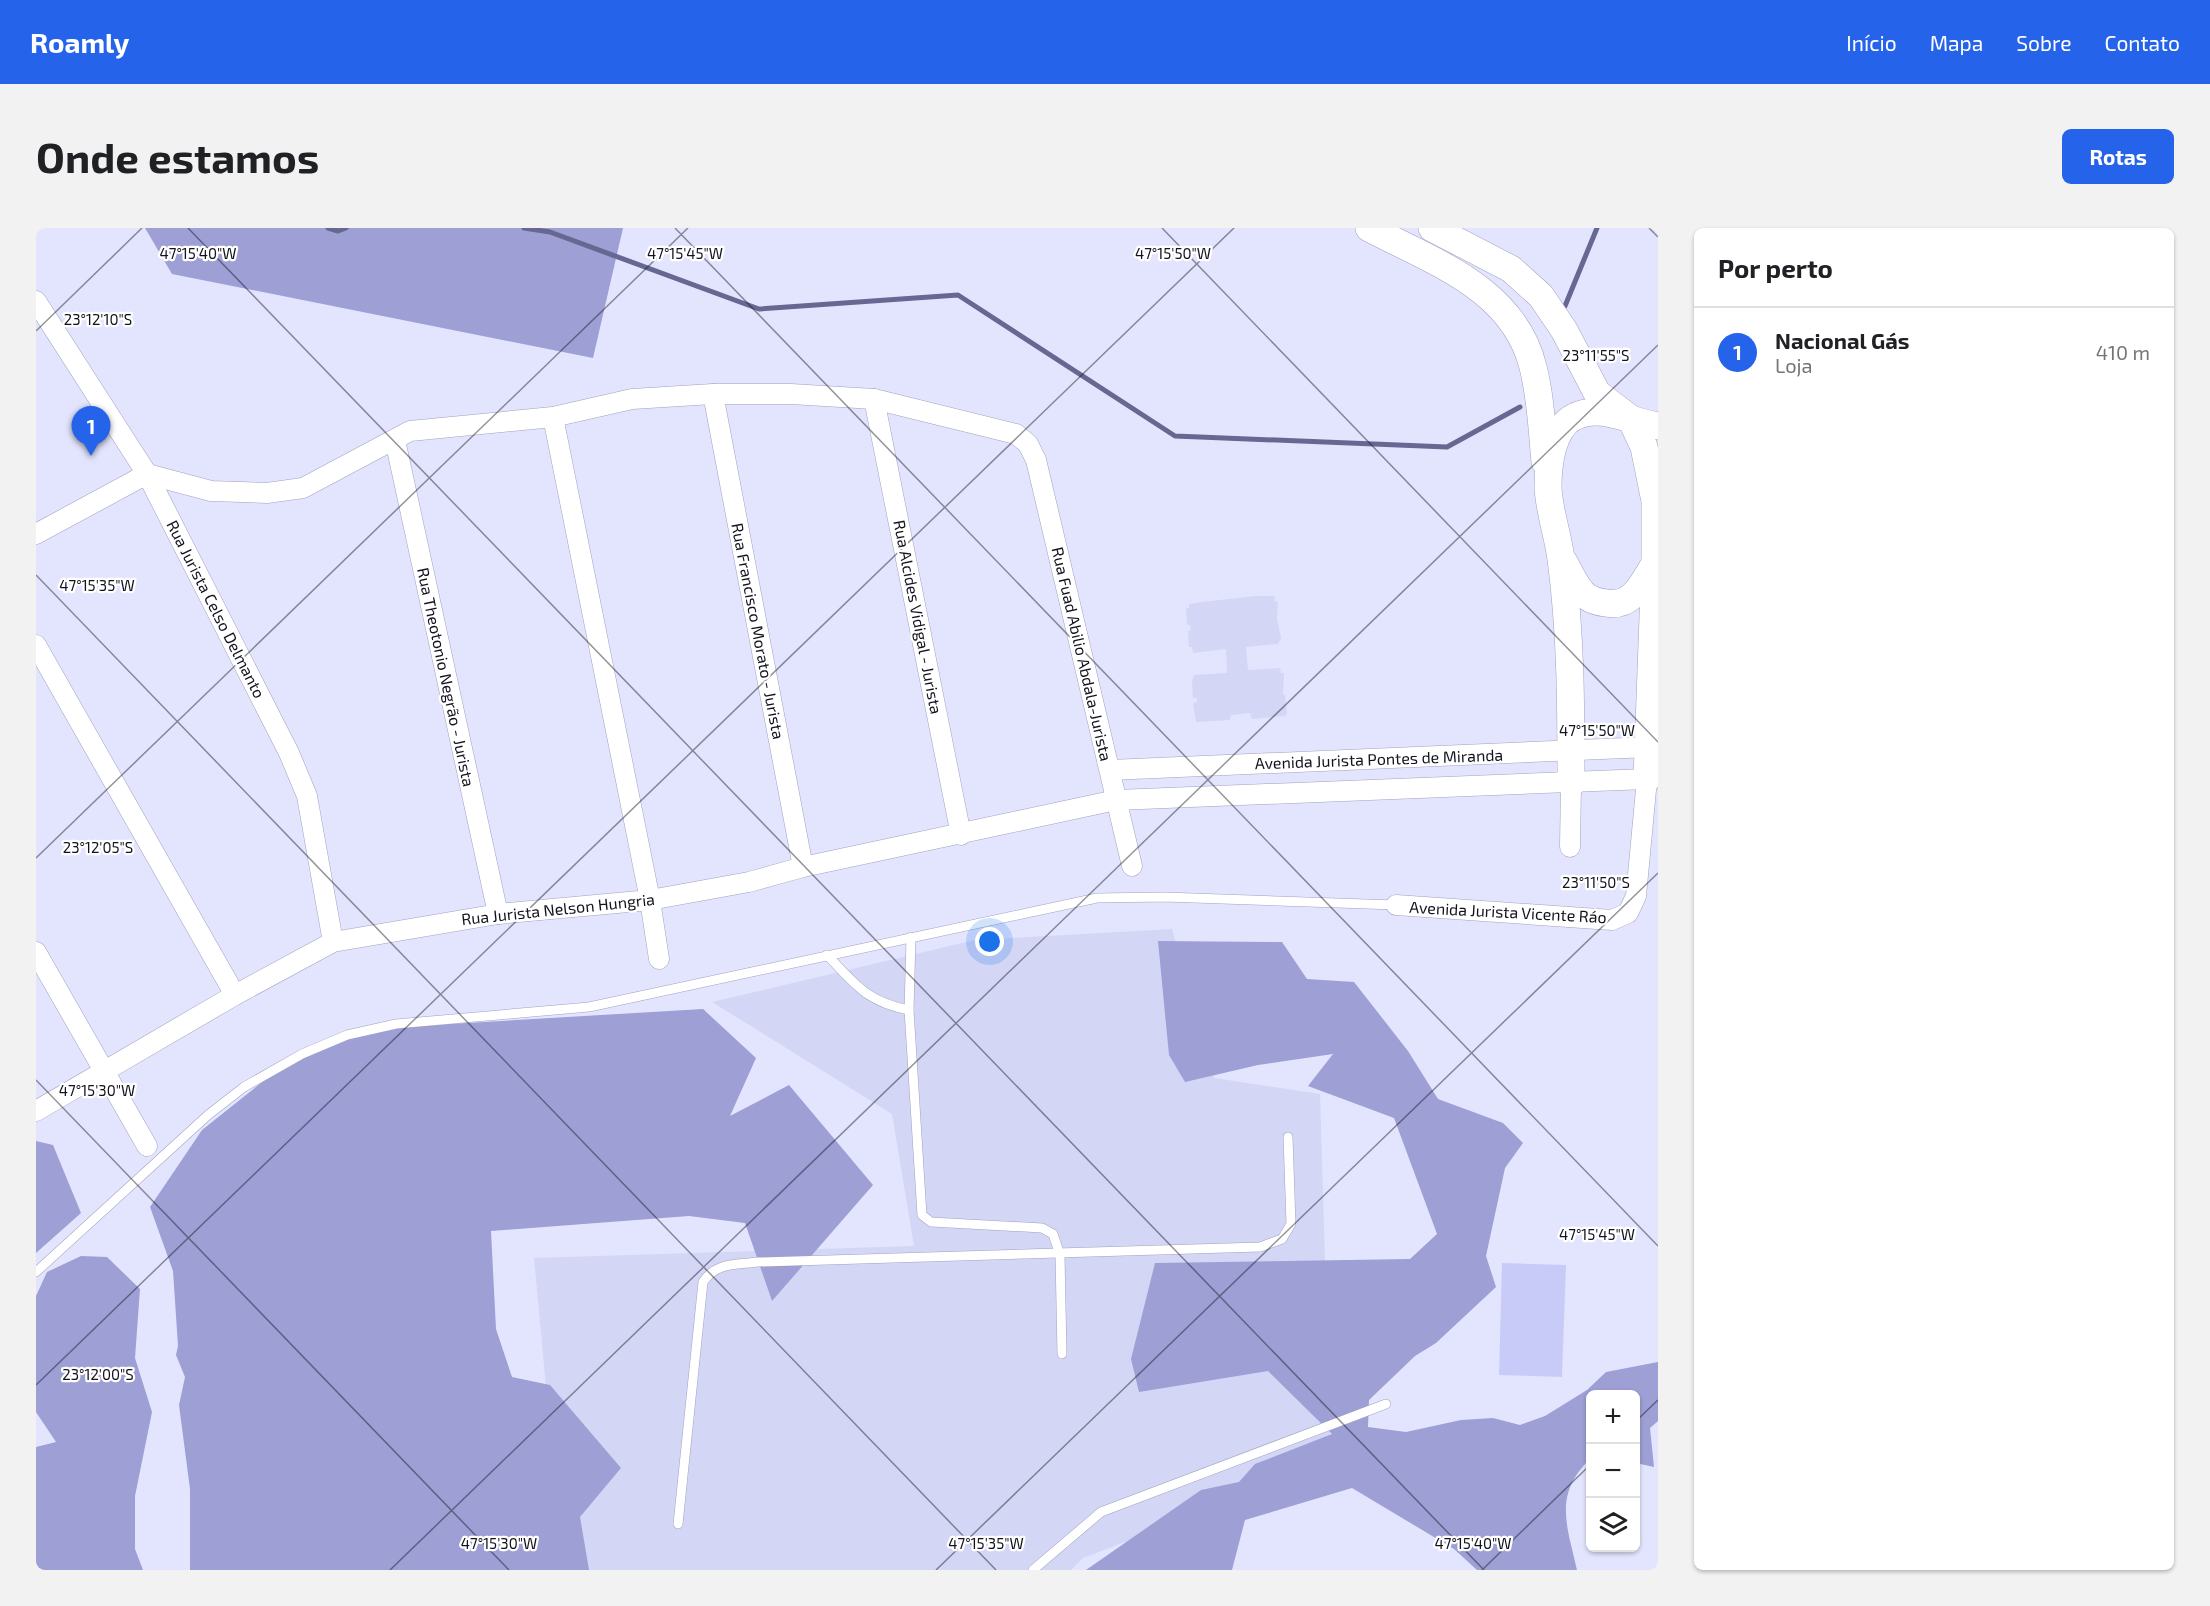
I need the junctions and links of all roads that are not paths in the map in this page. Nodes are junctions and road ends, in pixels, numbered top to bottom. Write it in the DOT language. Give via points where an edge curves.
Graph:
graph roads {
  1 [pos="1369,228"];
  2 [pos="1432,228"];
  3 [pos="36,301"];
  4 [pos="43,327"];
  5 [pos="712,394"];
  6 [pos="874,399"];
  7 [pos="553,417"];
  8 [pos="1631,419"];
  9 [pos="1658,426"];
  10 [pos="395,440"];
  11 [pos="147,474"];
  12 [pos="1548,488"];
  13 [pos="1656,498"];
  14 [pos="36,534"];
  15 [pos="1562,559"];
  16 [pos="1655,563"];
  17 [pos="36,645"];
  18 [pos="1649,747"];
  19 [pos="1571,751"];
  20 [pos="1110,770"];
  21 [pos="1647,779"];
  22 [pos="1571,784"];
  23 [pos="1116,800"];
  24 [pos="961,835"];
  25 [pos="1570,847"];
  26 [pos="1132,866"];
  27 [pos="803,867"];
  28 [pos="650,900"];
  29 [pos="1396,905"];
  30 [pos="498,914"];
  31 [pos="911,937"];
  32 [pos="333,942"];
  33 [pos="36,952"];
  34 [pos="827,955"];
  35 [pos="659,959"];
  36 [pos="235,995"];
  37 [pos="909,1010"];
  38 [pos="106,1072"];
  39 [pos="36,1111"];
  40 [pos="1288,1137"];
  41 [pos="147,1146"];
  42 [pos="1060,1255"];
  43 [pos="36,1272"];
  44 [pos="1062,1354"];
  45 [pos="1386,1404"];
  46 [pos="678,1524"];
  47 [pos="1033,1570"];
  1 -- 12 [label="street" via="1483,289 1506,312 1533,367"];
  2 -- 8 [label="street" via="1511,269 1541,296 1597,393"];
  3 -- 4 [label="street, Rua Jurista Celso Delmanto"];
  4 -- 11 [label="street, Rua Jurista Celso Delmanto"];
  5 -- 6 [label="street"];
  5 -- 7 [label="street" via="632,399"];
  5 -- 27 [label="street, Rua Francisco Morato - Jurista"];
  6 -- 20 [label="street, Rua Fuad Abilio Abdala-Jurista" via="1016,434 1028,444 1036,460"];
  6 -- 24 [label="street, Rua Alcides Vidigal - Jurista"];
  7 -- 10 [label="street" via="410,430"];
  7 -- 28 [label="street"];
  8 -- 9 [label="street"];
  8 -- 12 [label="street" via="1591,411 1572,417 1552,450"];
  8 -- 13 [label="street" via="1644,447"];
  10 -- 11 [label="street" via="303,488 267,493 210,491"];
  10 -- 30 [label="street, Rua Theotonio Negrão - Jurista"];
  11 -- 14 [label="street"];
  11 -- 32 [label="street, Rua Jurista Celso Delmanto" via="289,753 306,796"];
  12 -- 15 [label="street"];
  13 -- 16 [label="street"];
  15 -- 16 [label="street" via="1581,592 1596,602 1616,605 1637,592"];
  15 -- 19 [label="street" via="1570,654"];
  16 -- 18 [label="street"];
  17 -- 36 [label="street"];
  18 -- 19 [label="street, Avenida Jurista Pontes de Miranda"];
  18 -- 21 [label="street"];
  19 -- 20 [label="street, Avenida Jurista Pontes de Miranda"];
  19 -- 22 [label="street"];
  20 -- 23 [label="street, Rua Fuad Abilio Abdala-Jurista"];
  21 -- 22 [label="street, Avenida Jurista Pontes de Miranda"];
  21 -- 29 [label="street, Avenida Jurista Vicente Ráo" via="1636,896 1629,913 1612,920"];
  22 -- 23 [label="street, Avenida Jurista Pontes de Miranda"];
  22 -- 25 [label="street"];
  23 -- 24 [label="street, Rua Jurista Nelson Hungria"];
  23 -- 26 [label="street, Rua Fuad Abilio Abdala-Jurista"];
  24 -- 27 [label="street, Rua Jurista Nelson Hungria"];
  27 -- 28 [label="street, Rua Jurista Nelson Hungria" via="749,882"];
  28 -- 30 [label="street, Rua Jurista Nelson Hungria"];
  28 -- 35 [label="street"];
  29 -- 31 [label="lane" via="1097,898"];
  30 -- 32 [label="street, Rua Jurista Nelson Hungria"];
  31 -- 34 [label="lane"];
  31 -- 37 [label="lane"];
  32 -- 36 [label="street, Rua Jurista Nelson Hungria"];
  33 -- 38 [label="street"];
  34 -- 37 [label="lane" via="877,1002"];
  34 -- 43 [label="lane" via="589,1007 396,1024 347,1035 302,1054 244,1087 208,1115"];
  36 -- 38 [label="street, Rua Jurista Nelson Hungria"];
  37 -- 42 [label="lane" via="922,1215 931,1222 1042,1228 1053,1234"];
  38 -- 39 [label="street, Rua Jurista Nelson Hungria"];
  38 -- 41 [label="street"];
  40 -- 42 [label="lane" via="1291,1224 1282,1239 1260,1247"];
  42 -- 44 [label="lane"];
  42 -- 46 [label="lane" via="758,1263 720,1266 710,1271 703,1282"];
  45 -- 47 [label="lane" via="1101,1512"];
}
